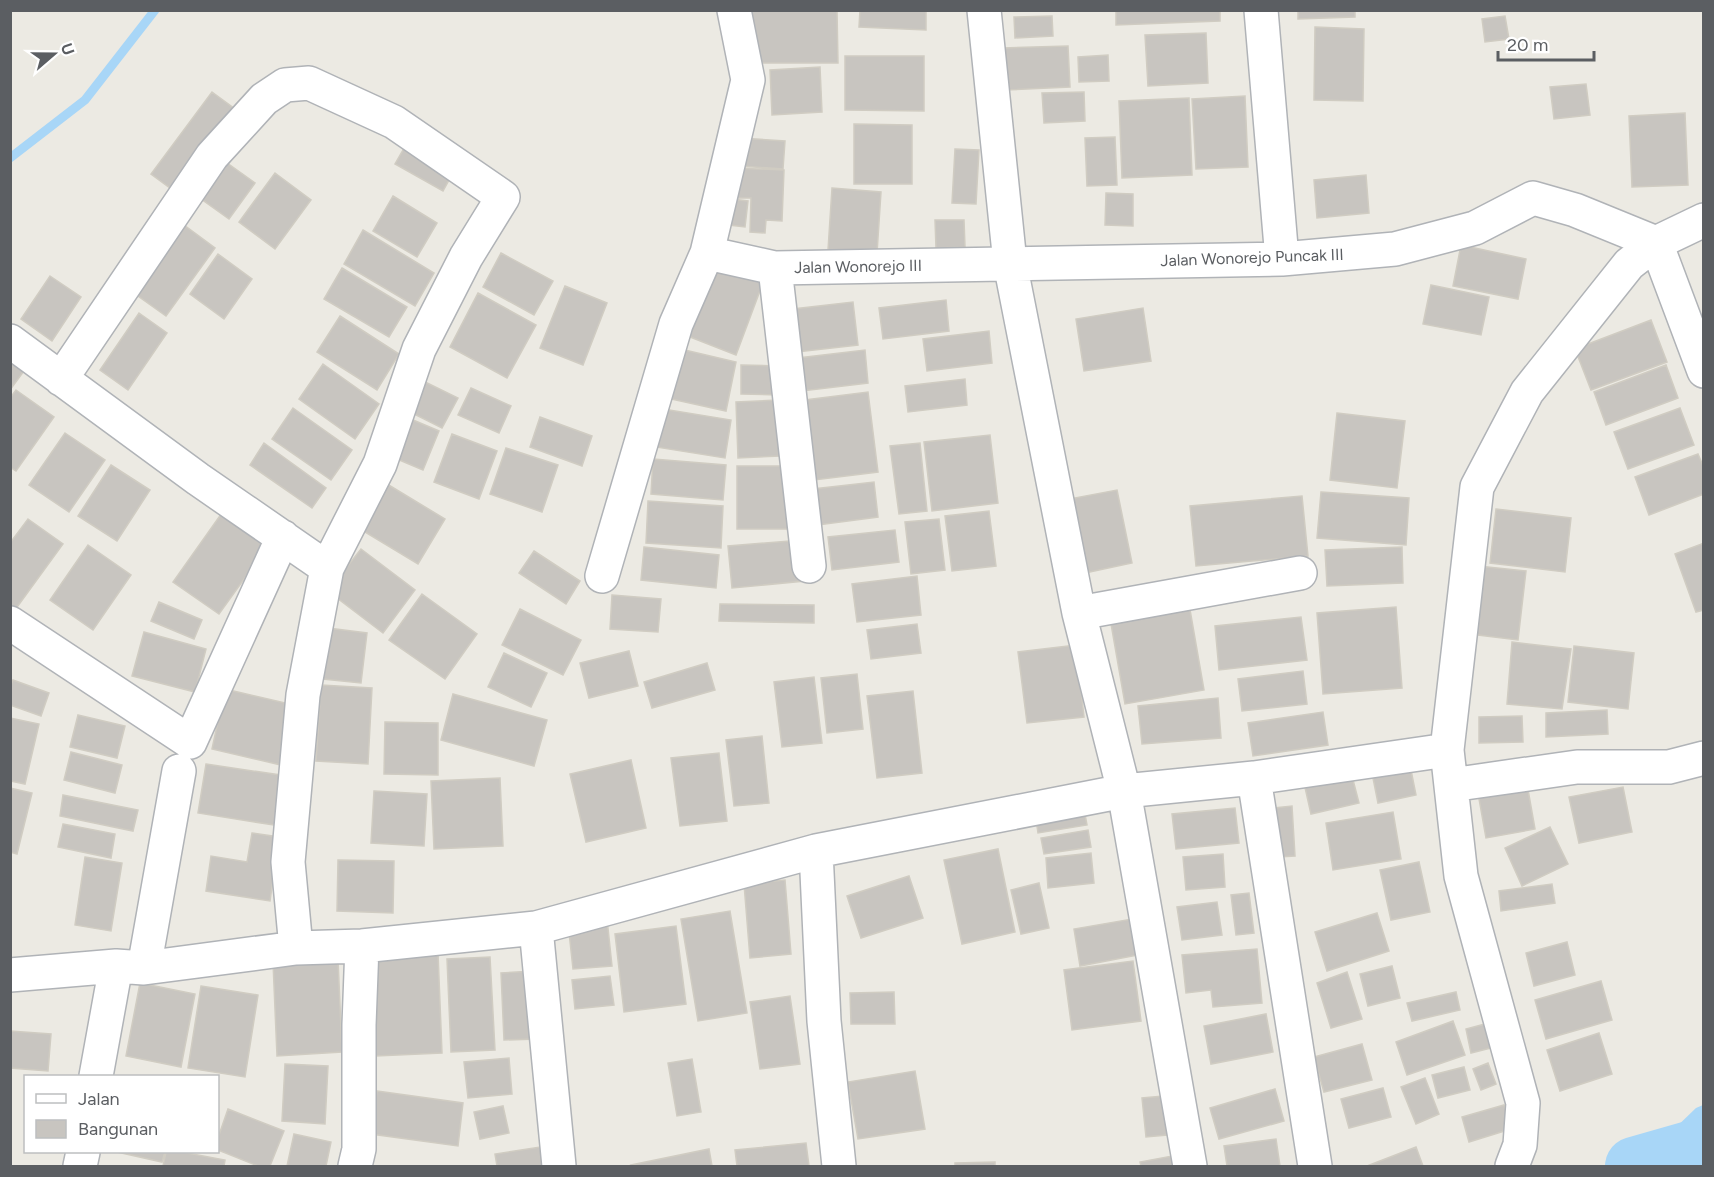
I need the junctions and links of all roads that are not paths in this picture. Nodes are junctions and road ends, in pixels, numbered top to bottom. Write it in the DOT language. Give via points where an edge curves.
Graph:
graph roads {
  1 [pos="734,10"];
  2 [pos="984,10"];
  3 [pos="1261,10"];
  4 [pos="1704,220"];
  5 [pos="1656,243"];
  6 [pos="707,253"];
  7 [pos="1282,259"];
  8 [pos="1010,262"];
  9 [pos="775,268"];
  10 [pos="10,341"];
  11 [pos="1704,371"];
  12 [pos="61,379"];
  13 [pos="283,537"];
  14 [pos="809,566"];
  15 [pos="327,568"];
  16 [pos="1300,573"];
  17 [pos="602,576"];
  18 [pos="1079,613"];
  19 [pos="10,623"];
  20 [pos="1447,750"];
  21 [pos="1704,758"];
  22 [pos="179,771"];
  23 [pos="1254,778"];
  24 [pos="1451,785"];
  25 [pos="1124,791"];
  26 [pos="816,851"];
  27 [pos="536,928"];
  28 [pos="362,946"];
  29 [pos="296,948"];
  30 [pos="130,967"];
  31 [pos="10,975"];
  32 [pos="97,1075"];
  33 [pos="355,1167"];
  34 [pos="558,1167"];
  35 [pos="838,1167"];
  36 [pos="1190,1167"];
  37 [pos="1315,1167"];
  38 [pos="1512,1167"];
  1 -- 6 [label="street" via="748,80"];
  2 -- 8 [label="street"];
  3 -- 7 [label="street"];
  4 -- 5 [label="street"];
  5 -- 7 [label="street, Jalan Wonorejo Puncak III" via="1575,210 1533,198 1475,228 1395,249"];
  5 -- 11 [label="street"];
  5 -- 20 [label="street" via="1629,264 1527,392 1477,487"];
  6 -- 9 [label="street, Jalan Wonorejo III"];
  6 -- 17 [label="street" via="676,324"];
  7 -- 8 [label="street, Jalan Wonorejo Puncak III"];
  8 -- 9 [label="street, Jalan Wonorejo III"];
  8 -- 18 [label="street"];
  9 -- 14 [label="street"];
  10 -- 12 [label="street"];
  12 -- 13 [label="street"];
  12 -- 15 [label="street" via="212,156 264,99 285,86 309,83 394,122 504,197 466,257 418,349 380,464"];
  13 -- 15 [label="street"];
  13 -- 19 [label="street" via="190,742"];
  15 -- 29 [label="street" via="303,695 288,862"];
  16 -- 18 [label="street"];
  18 -- 25 [label="street"];
  20 -- 23 [label="street"];
  20 -- 24 [label="street"];
  21 -- 24 [label="street" via="1669,767 1577,767"];
  22 -- 30 [label="street"];
  23 -- 25 [label="street"];
  23 -- 37 [label="street"];
  24 -- 38 [label="street" via="1461,876 1523,1103 1520,1144"];
  25 -- 26 [label="street"];
  25 -- 36 [label="street"];
  26 -- 27 [label="street"];
  26 -- 35 [label="street" via="824,1021"];
  27 -- 28 [label="street"];
  27 -- 34 [label="street"];
  28 -- 29 [label="street"];
  28 -- 33 [label="street" via="359,1149"];
  29 -- 30 [label="street"];
  30 -- 31 [label="street"];
  30 -- 32 [label="street"];
}
